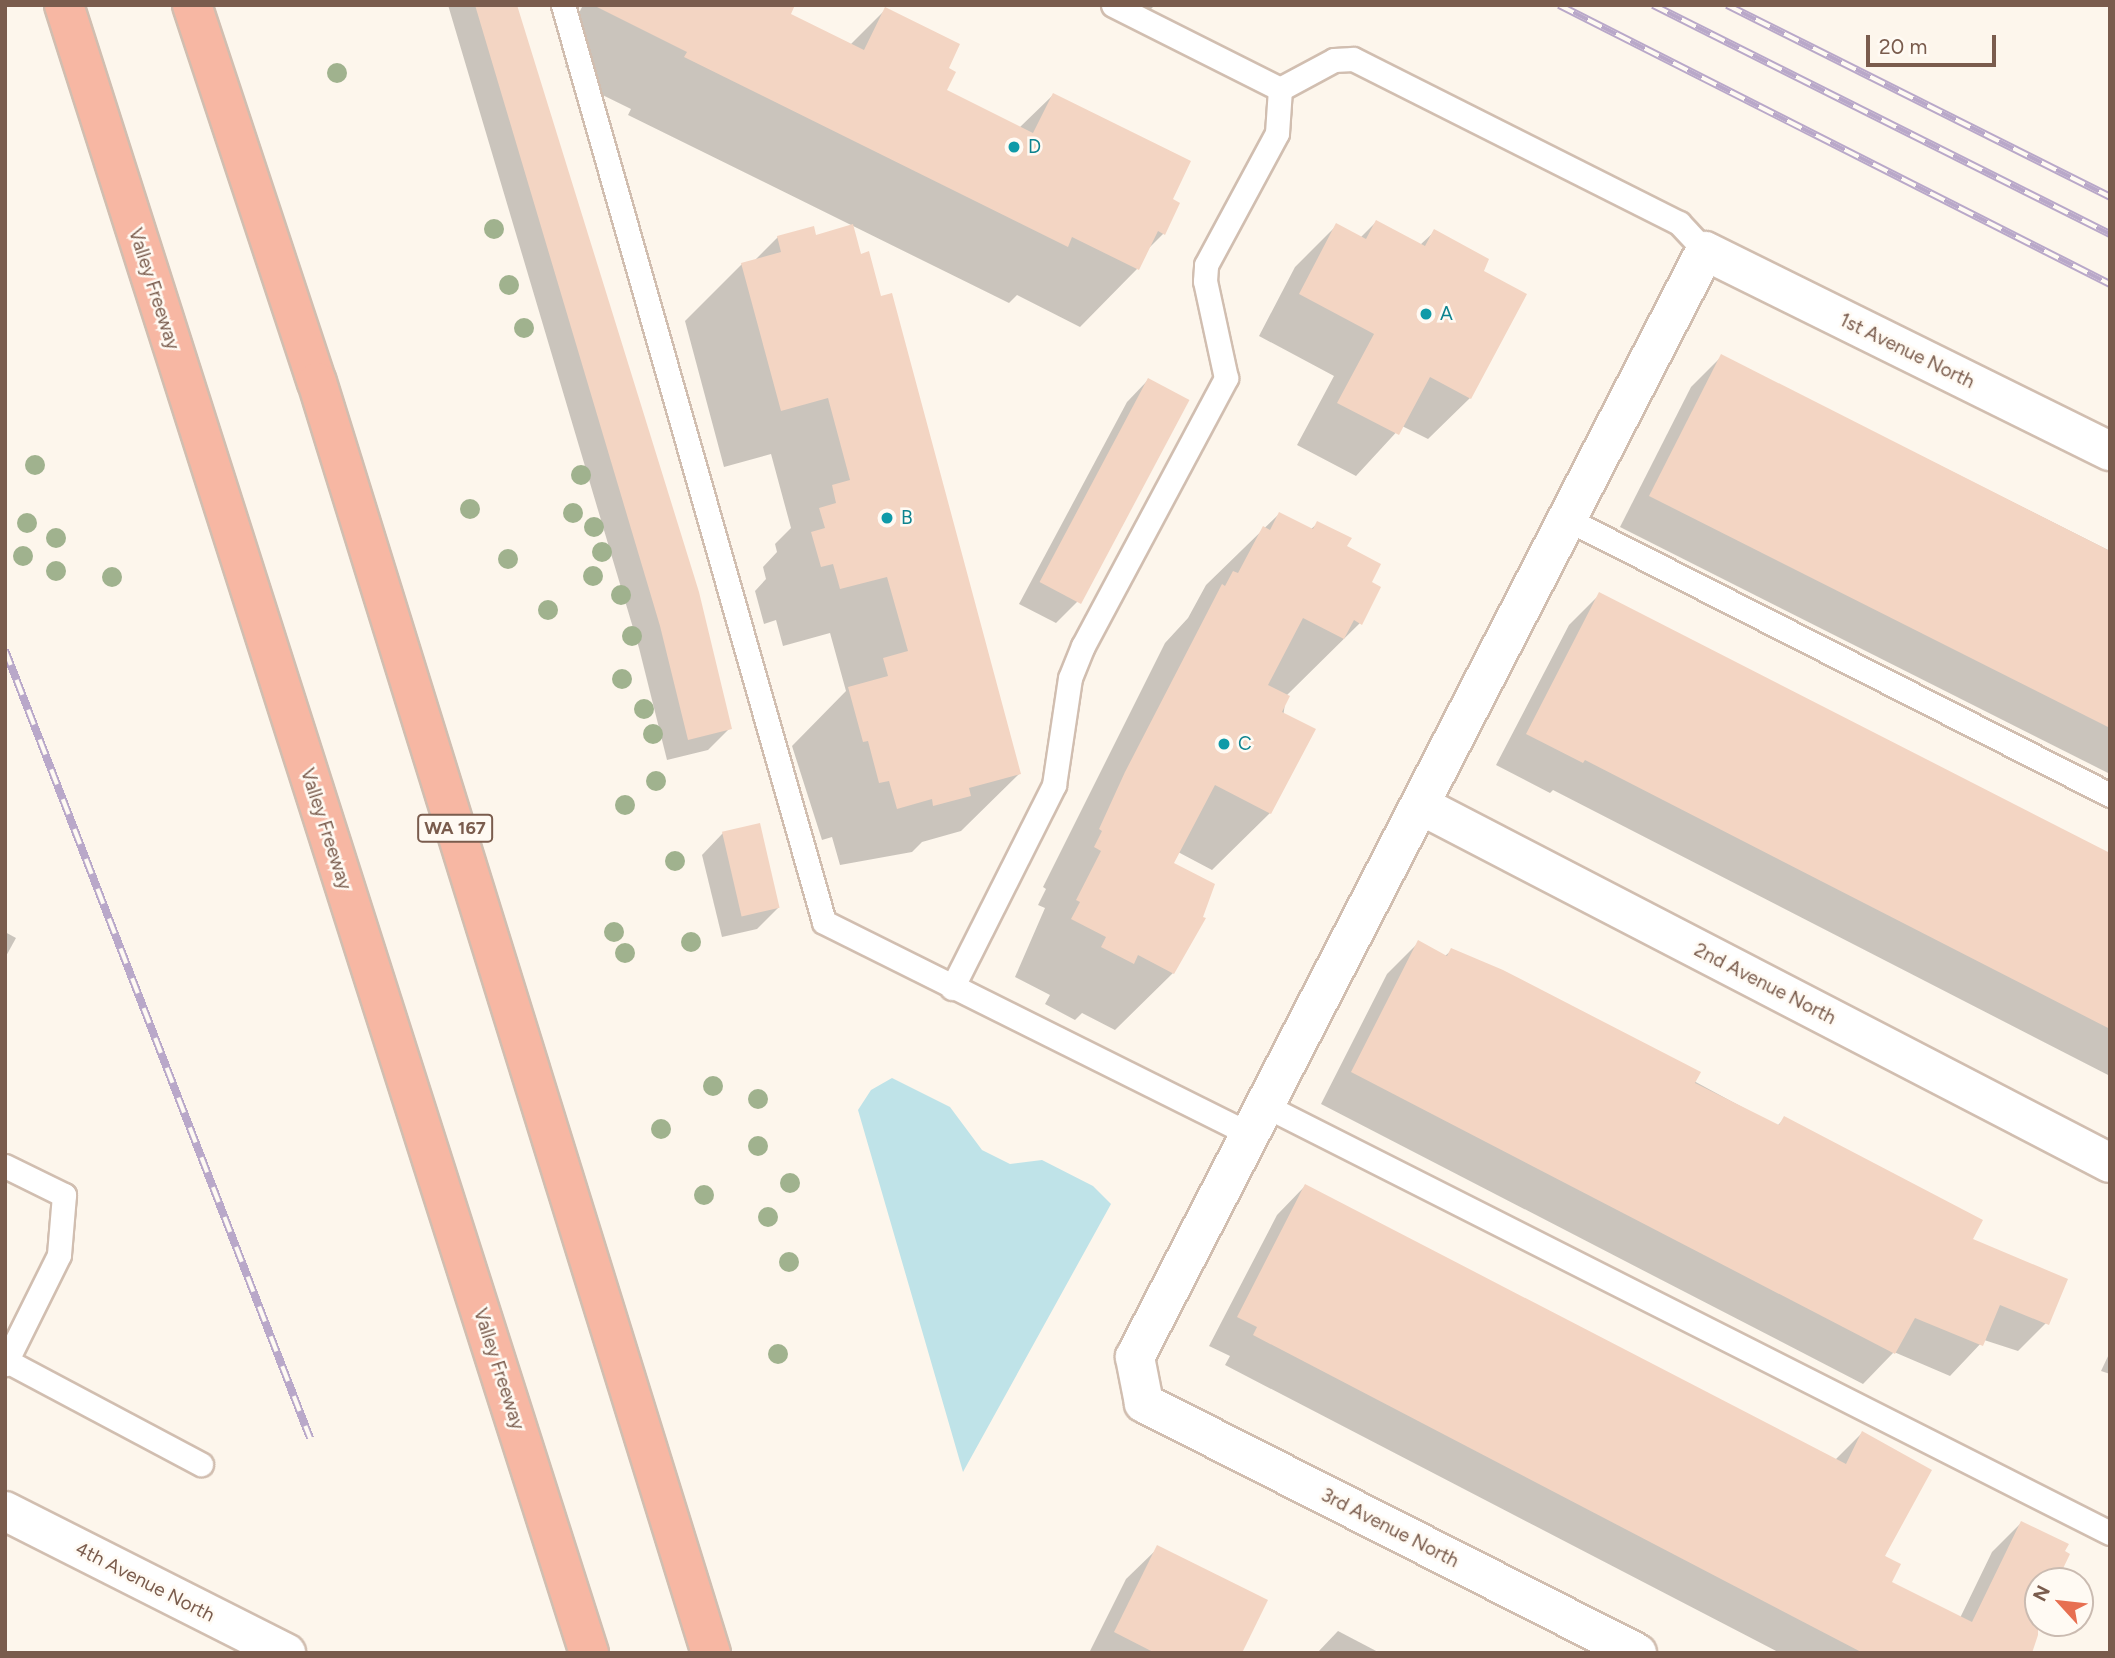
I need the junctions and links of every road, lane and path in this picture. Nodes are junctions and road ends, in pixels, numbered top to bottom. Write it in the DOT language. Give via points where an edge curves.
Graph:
graph roads {
  1 [pos="64,5"];
  2 [pos="192,5"];
  3 [pos="564,5"];
  4 [pos="1113,5"];
  5 [pos="1280,89"];
  6 [pos="1705,251"];
  7 [pos="2110,451"];
  8 [pos="1565,518"];
  9 [pos="2110,795"];
  10 [pos="1420,805"];
  11 [pos="952,988"];
  12 [pos="1256,1120"];
  13 [pos="2110,1163"];
  14 [pos="5,1166"];
  15 [pos="6,1362"];
  16 [pos="201,1464"];
  17 [pos="5,1511"];
  18 [pos="2110,1533"];
  19 [pos="286,1653"];
  20 [pos="589,1653"];
  21 [pos="711,1653"];
  22 [pos="1637,1653"];
  1 -- 20 [label="highway, Valley Freeway"];
  2 -- 21 [label="highway, WA 167" via="321,396"];
  3 -- 11 [label="lane" via="824,922"];
  4 -- 5 [label="lane"];
  5 -- 6 [label="lane" via="1334,60 1353,59 1679,223"];
  5 -- 11 [label="lane" via="1278,133 1206,265 1205,281 1226,378 1083,646 1070,678 1054,785"];
  6 -- 7 [label="street, 1st Avenue North"];
  6 -- 8 [label="street"];
  8 -- 9 [label="lane"];
  8 -- 10 [label="street"];
  10 -- 12 [label="street"];
  10 -- 13 [label="street, 2nd Avenue North"];
  11 -- 12 [label="lane"];
  12 -- 18 [label="lane"];
  12 -- 22 [label="street, 3rd Avenue North" via="1135,1357 1144,1403"];
  14 -- 15 [label="lane" via="64,1195 59,1255"];
  15 -- 16 [label="lane"];
  17 -- 19 [label="street, 4th Avenue North"];
}
